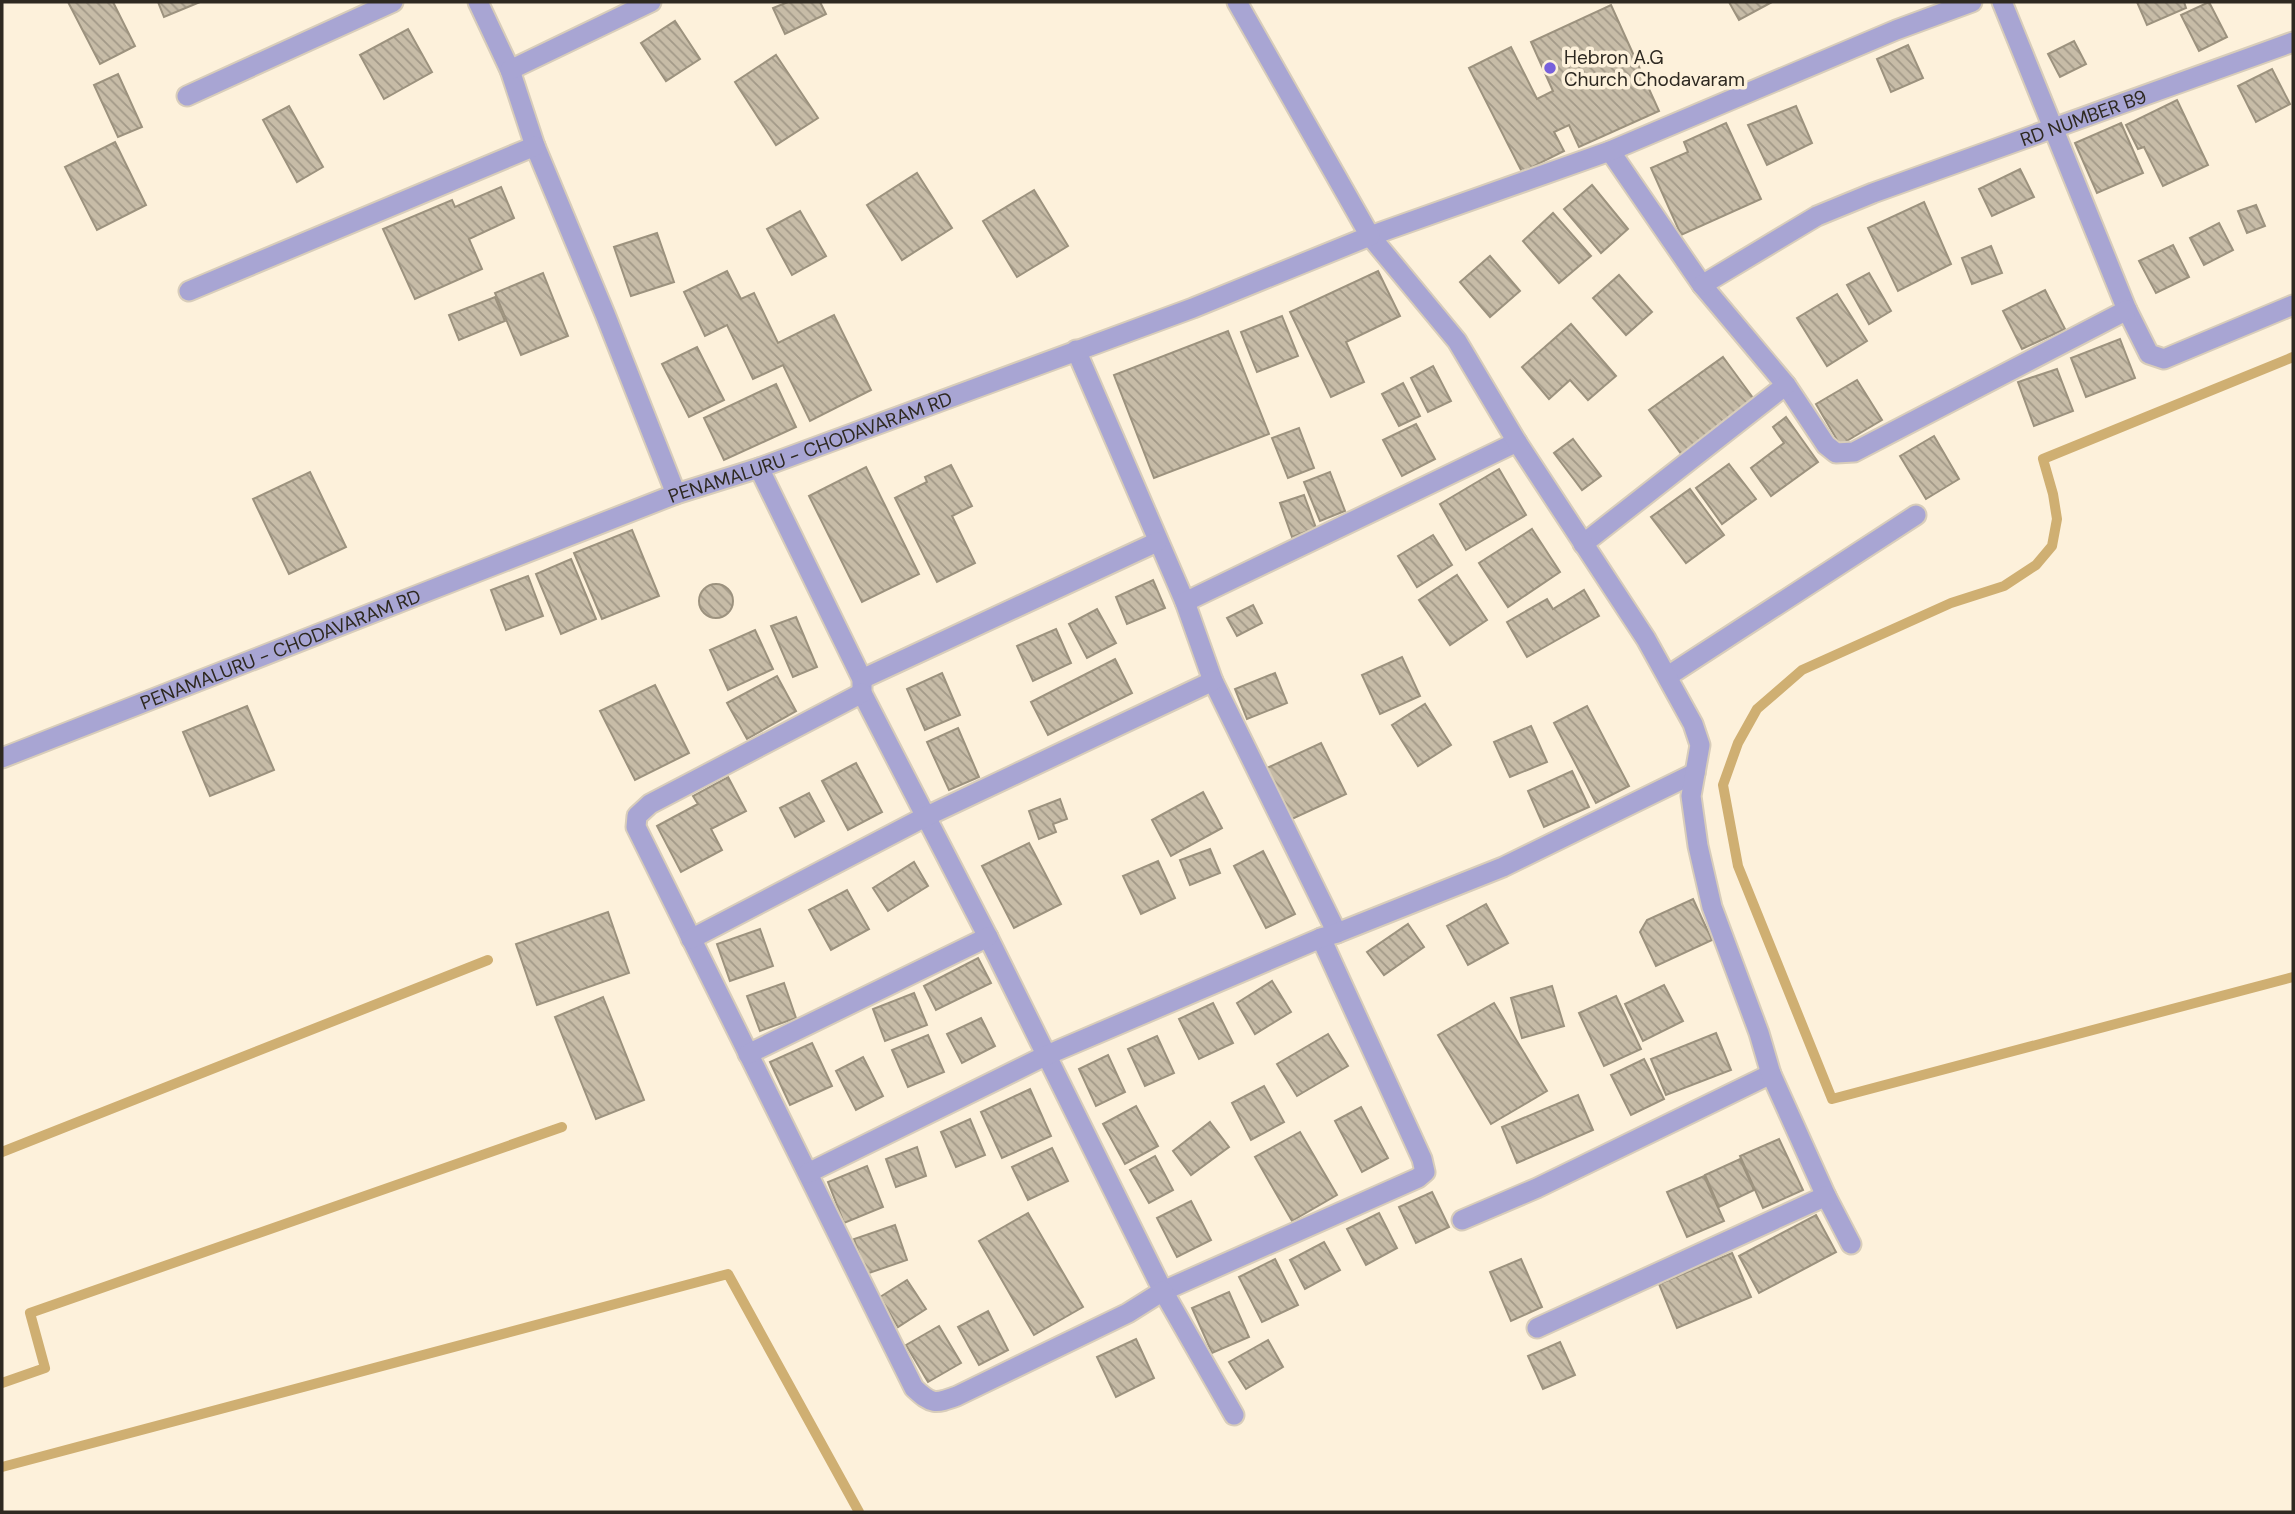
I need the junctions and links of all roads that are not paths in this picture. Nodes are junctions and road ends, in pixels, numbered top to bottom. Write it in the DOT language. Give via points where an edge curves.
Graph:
graph roads {
  1 [pos="393,2"];
  2 [pos="478,2"];
  3 [pos="651,2"];
  4 [pos="1237,2"];
  5 [pos="1972,2"];
  6 [pos="2002,2"];
  7 [pos="2293,42"];
  8 [pos="510,71"];
  9 [pos="187,96"];
  10 [pos="2053,129"];
  11 [pos="535,145"];
  12 [pos="1610,151"];
  13 [pos="1370,236"];
  14 [pos="1702,285"];
  15 [pos="189,290"];
  16 [pos="2293,305"];
  17 [pos="2127,310"];
  18 [pos="1076,350"];
  19 [pos="1786,385"];
  20 [pos="1517,442"];
  21 [pos="759,468"];
  22 [pos="676,494"];
  23 [pos="1916,515"];
  24 [pos="1157,542"];
  25 [pos="1583,544"];
  26 [pos="1185,602"];
  27 [pos="1668,676"];
  28 [pos="1213,681"];
  29 [pos="862,686"];
  30 [pos="2,758"];
  31 [pos="1695,773"];
  32 [pos="925,817"];
  33 [pos="1329,936"];
  34 [pos="988,937"];
  35 [pos="691,939"];
  36 [pos="748,1054"];
  37 [pos="1047,1055"];
  38 [pos="1770,1074"];
  39 [pos="808,1173"];
  40 [pos="1826,1196"];
  41 [pos="1462,1220"];
  42 [pos="1851,1244"];
  43 [pos="1163,1291"];
  44 [pos="1537,1328"];
  45 [pos="1234,1415"];
  1 -- 9 [label="street"];
  2 -- 8 [label="street"];
  3 -- 8 [label="street"];
  4 -- 13 [label="street"];
  5 -- 12 [label="street, PENAMALURU - CHODAVARAM RD"];
  6 -- 10 [label="street"];
  7 -- 10 [label="street, RD NUMBER B9"];
  8 -- 11 [label="street"];
  10 -- 14 [label="street, RD NUMBER B9" via="1817,216"];
  10 -- 17 [label="street"];
  11 -- 15 [label="street"];
  11 -- 22 [label="street"];
  12 -- 13 [label="street, PENAMALURU - CHODAVARAM RD"];
  12 -- 14 [label="street"];
  13 -- 18 [label="street, PENAMALURU - CHODAVARAM RD"];
  13 -- 20 [label="street" via="1457,341"];
  14 -- 19 [label="street"];
  16 -- 17 [label="street" via="2164,359 2149,355"];
  17 -- 19 [label="street" via="1854,452 1836,453 1826,445"];
  18 -- 21 [label="street, PENAMALURU - CHODAVARAM RD"];
  18 -- 24 [label="street"];
  19 -- 25 [label="street"];
  20 -- 25 [label="street"];
  20 -- 26 [label="street"];
  21 -- 22 [label="street, PENAMALURU - CHODAVARAM RD"];
  21 -- 29 [label="street"];
  22 -- 30 [label="street, PENAMALURU - CHODAVARAM RD"];
  23 -- 27 [label="street"];
  24 -- 26 [label="street"];
  24 -- 29 [label="street"];
  25 -- 27 [label="street"];
  26 -- 28 [label="street"];
  27 -- 31 [label="street" via="1700,746"];
  28 -- 32 [label="street"];
  28 -- 33 [label="street"];
  29 -- 32 [label="street"];
  29 -- 35 [label="street" via="636,816 636,827"];
  31 -- 33 [label="street" via="1503,867"];
  31 -- 38 [label="street" via="1691,796 1712,907"];
  32 -- 34 [label="street"];
  32 -- 35 [label="street"];
  33 -- 37 [label="street"];
  33 -- 43 [label="street" via="1425,1172"];
  34 -- 36 [label="street"];
  34 -- 37 [label="street"];
  35 -- 36 [label="street"];
  36 -- 39 [label="street"];
  37 -- 39 [label="street"];
  37 -- 43 [label="street"];
  38 -- 40 [label="street"];
  38 -- 41 [label="street"];
  39 -- 43 [label="street" via="915,1388 927,1400 938,1403 957,1396 1128,1313"];
  40 -- 42 [label="street"];
  40 -- 44 [label="street"];
  43 -- 45 [label="street"];
}
